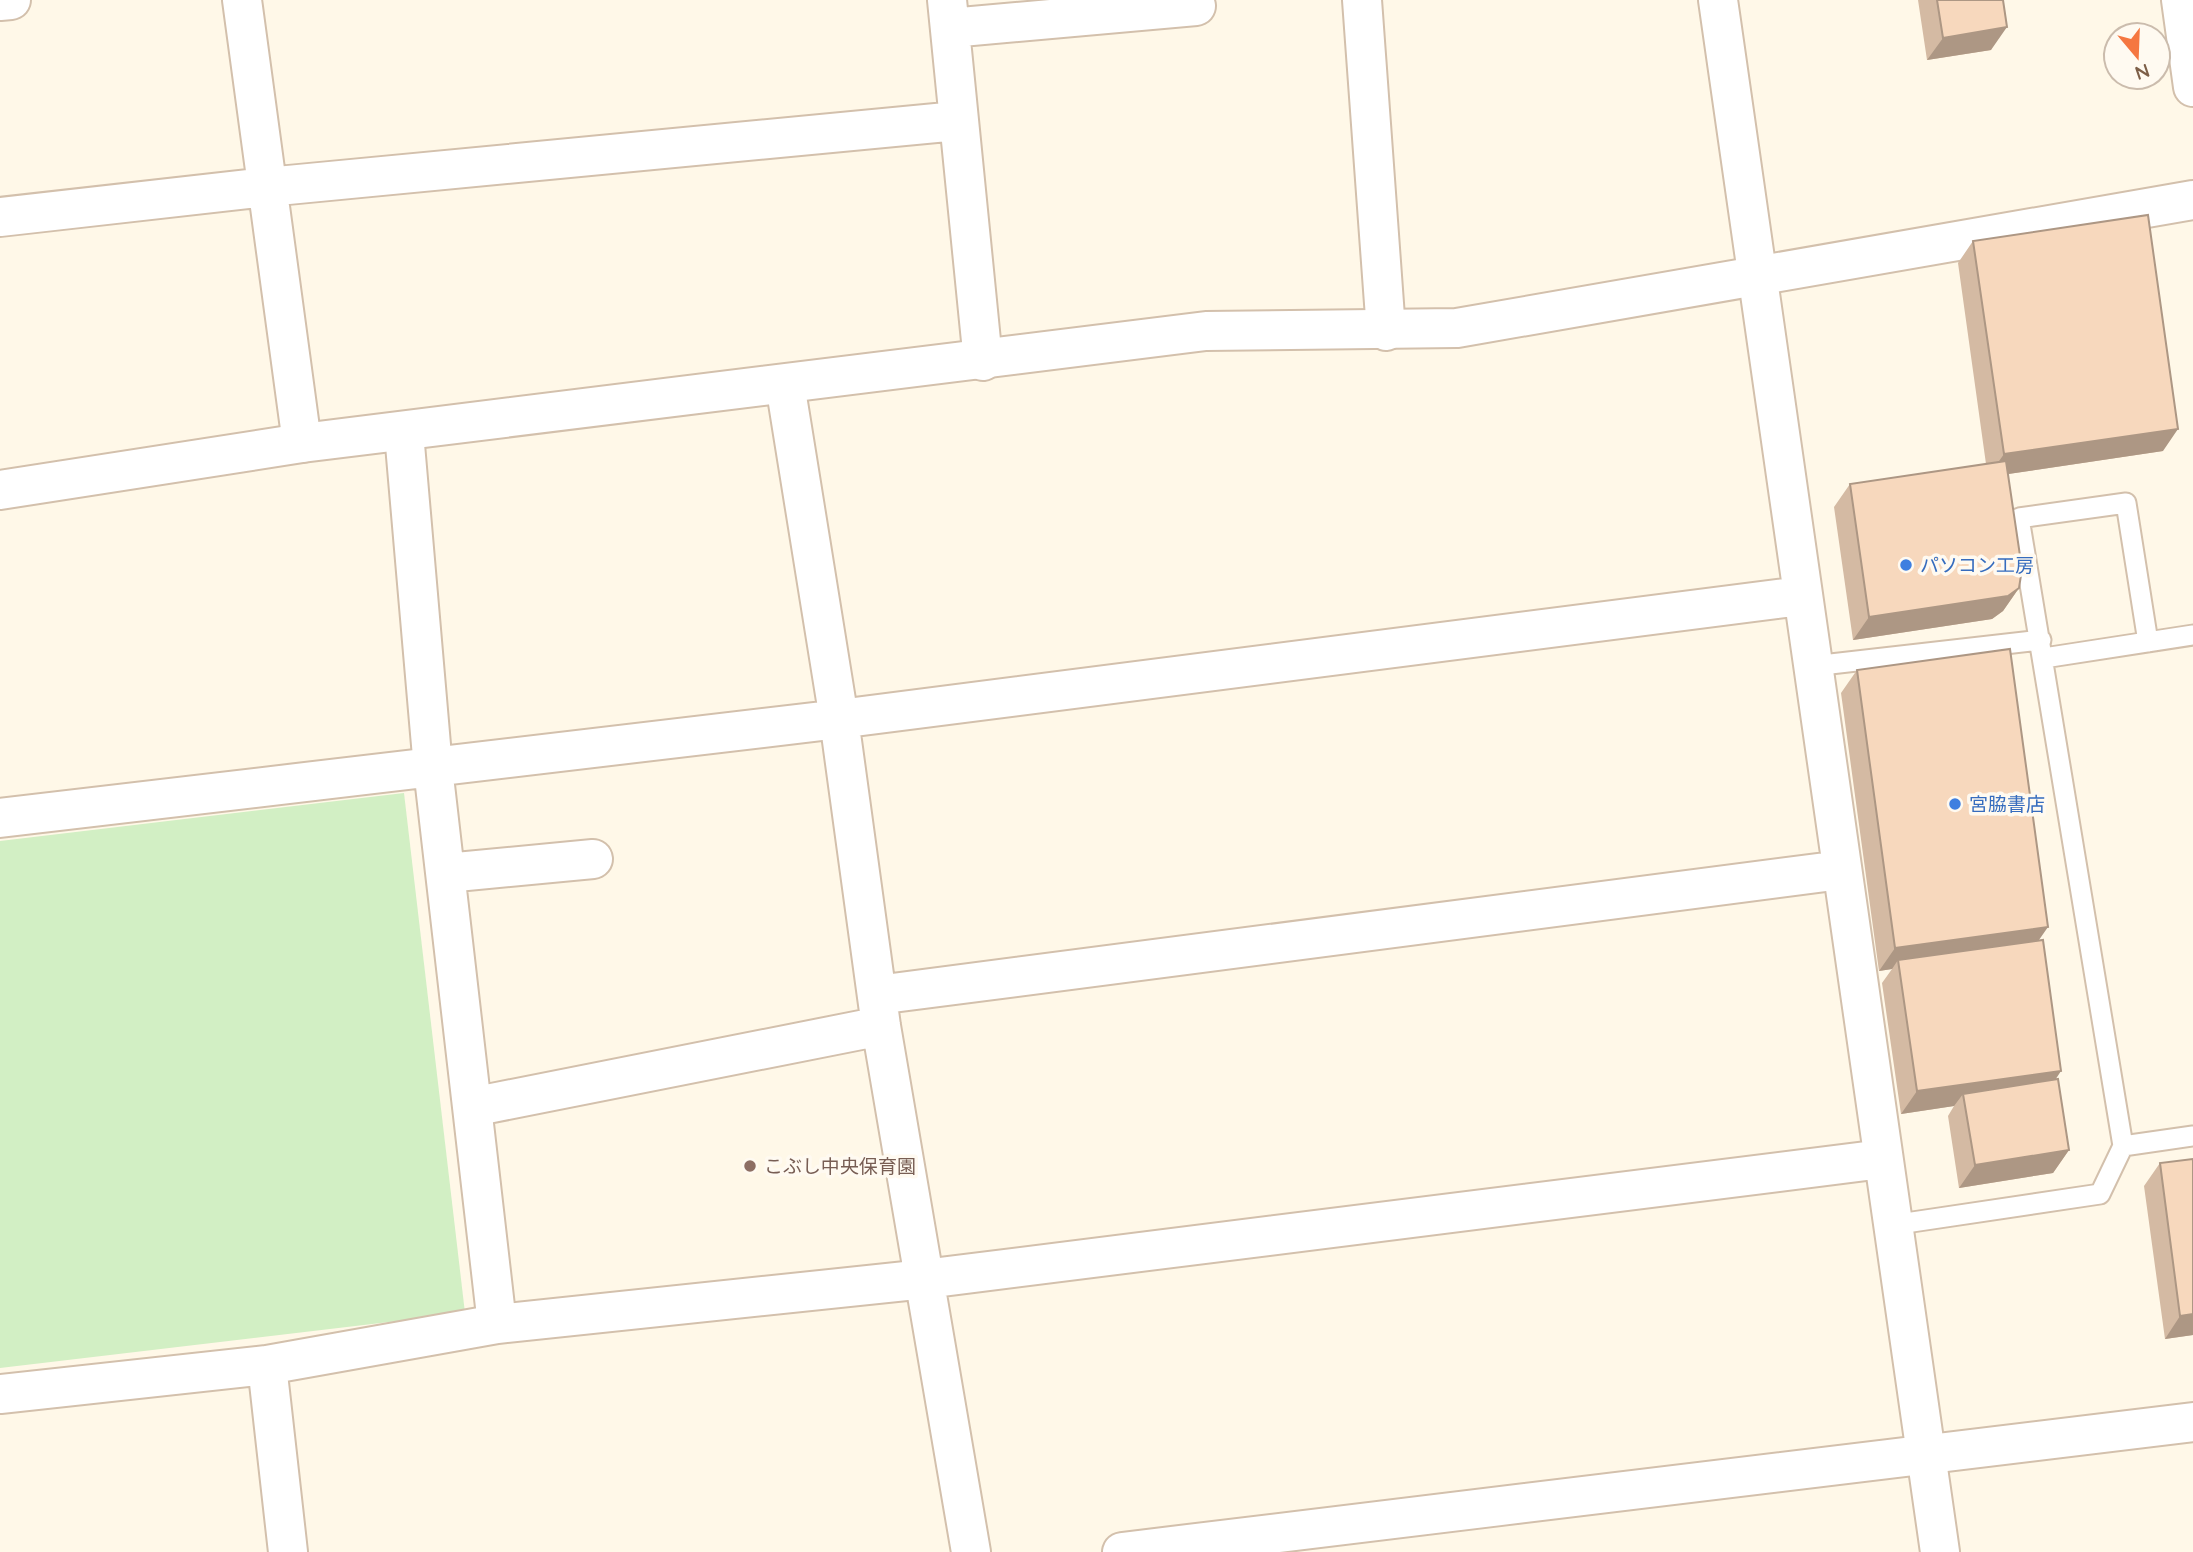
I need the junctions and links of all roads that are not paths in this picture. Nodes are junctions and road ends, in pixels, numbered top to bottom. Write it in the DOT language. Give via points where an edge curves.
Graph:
graph roads {
  1 [pos="11,0"];
  2 [pos="242,0"];
  3 [pos="1362,0"];
  4 [pos="1718,0"];
  5 [pos="2180,0"];
  6 [pos="0,1"];
  7 [pos="1196,6"];
  8 [pos="949,14"];
  9 [pos="2193,87"];
  10 [pos="957,121"];
  11 [pos="267,187"];
  12 [pos="2193,200"];
  13 [pos="0,217"];
  14 [pos="1756,276"];
  15 [pos="1386,331"];
  16 [pos="983,361"];
  17 [pos="785,384"];
  18 [pos="404,433"];
  19 [pos="302,443"];
  20 [pos="0,490"];
  21 [pos="1801,596"];
  22 [pos="2193,635"];
  23 [pos="2148,642"];
  24 [pos="2042,649"];
  25 [pos="1813,666"];
  26 [pos="839,719"];
  27 [pos="433,768"];
  28 [pos="0,818"];
  29 [pos="593,859"];
  30 [pos="1841,870"];
  31 [pos="446,873"];
  32 [pos="879,1011"];
  33 [pos="472,1107"];
  34 [pos="2193,1136"];
  35 [pos="2123,1146"];
  36 [pos="1882,1159"];
  37 [pos="1892,1225"];
  38 [pos="925,1279"];
  39 [pos="497,1324"];
  40 [pos="267,1365"];
  41 [pos="0,1394"];
  42 [pos="2193,1422"];
  43 [pos="1925,1452"];
  44 [pos="288,1552"];
  45 [pos="971,1552"];
  46 [pos="1122,1552"];
  47 [pos="1940,1552"];
  1 -- 6 [label="street"];
  2 -- 11 [label="street"];
  3 -- 15 [label="street"];
  4 -- 14 [label="street"];
  5 -- 9 [label="street"];
  7 -- 8 [label="street"];
  8 -- 10 [label="street"];
  10 -- 11 [label="street"];
  10 -- 16 [label="street"];
  11 -- 13 [label="street"];
  11 -- 19 [label="street"];
  12 -- 14 [label="street"];
  14 -- 15 [label="street" via="1457,328"];
  14 -- 21 [label="street"];
  15 -- 16 [label="street" via="1206,331"];
  16 -- 17 [label="street"];
  17 -- 18 [label="street"];
  17 -- 26 [label="street"];
  18 -- 19 [label="street"];
  18 -- 27 [label="street"];
  19 -- 20 [label="street"];
  21 -- 25 [label="street"];
  21 -- 26 [label="street"];
  22 -- 23 [label="lane"];
  23 -- 24 [label="lane"];
  23 -- 24 [label="lane" via="2126,503 2019,517"];
  24 -- 25 [label="lane"];
  24 -- 35 [label="lane"];
  25 -- 30 [label="street"];
  26 -- 27 [label="street"];
  26 -- 32 [label="street"];
  27 -- 28 [label="street"];
  27 -- 31 [label="street"];
  29 -- 31 [label="street"];
  30 -- 32 [label="street"];
  30 -- 36 [label="street"];
  31 -- 33 [label="street"];
  32 -- 33 [label="street"];
  32 -- 38 [label="street"];
  33 -- 39 [label="street"];
  34 -- 35 [label="lane"];
  35 -- 37 [label="lane" via="2099,1194"];
  36 -- 37 [label="street"];
  36 -- 38 [label="street"];
  37 -- 43 [label="street"];
  38 -- 39 [label="street"];
  38 -- 45 [label="street"];
  39 -- 40 [label="street"];
  40 -- 41 [label="street"];
  40 -- 44 [label="street"];
  42 -- 43 [label="street"];
  43 -- 46 [label="street"];
  43 -- 47 [label="street"];
}
